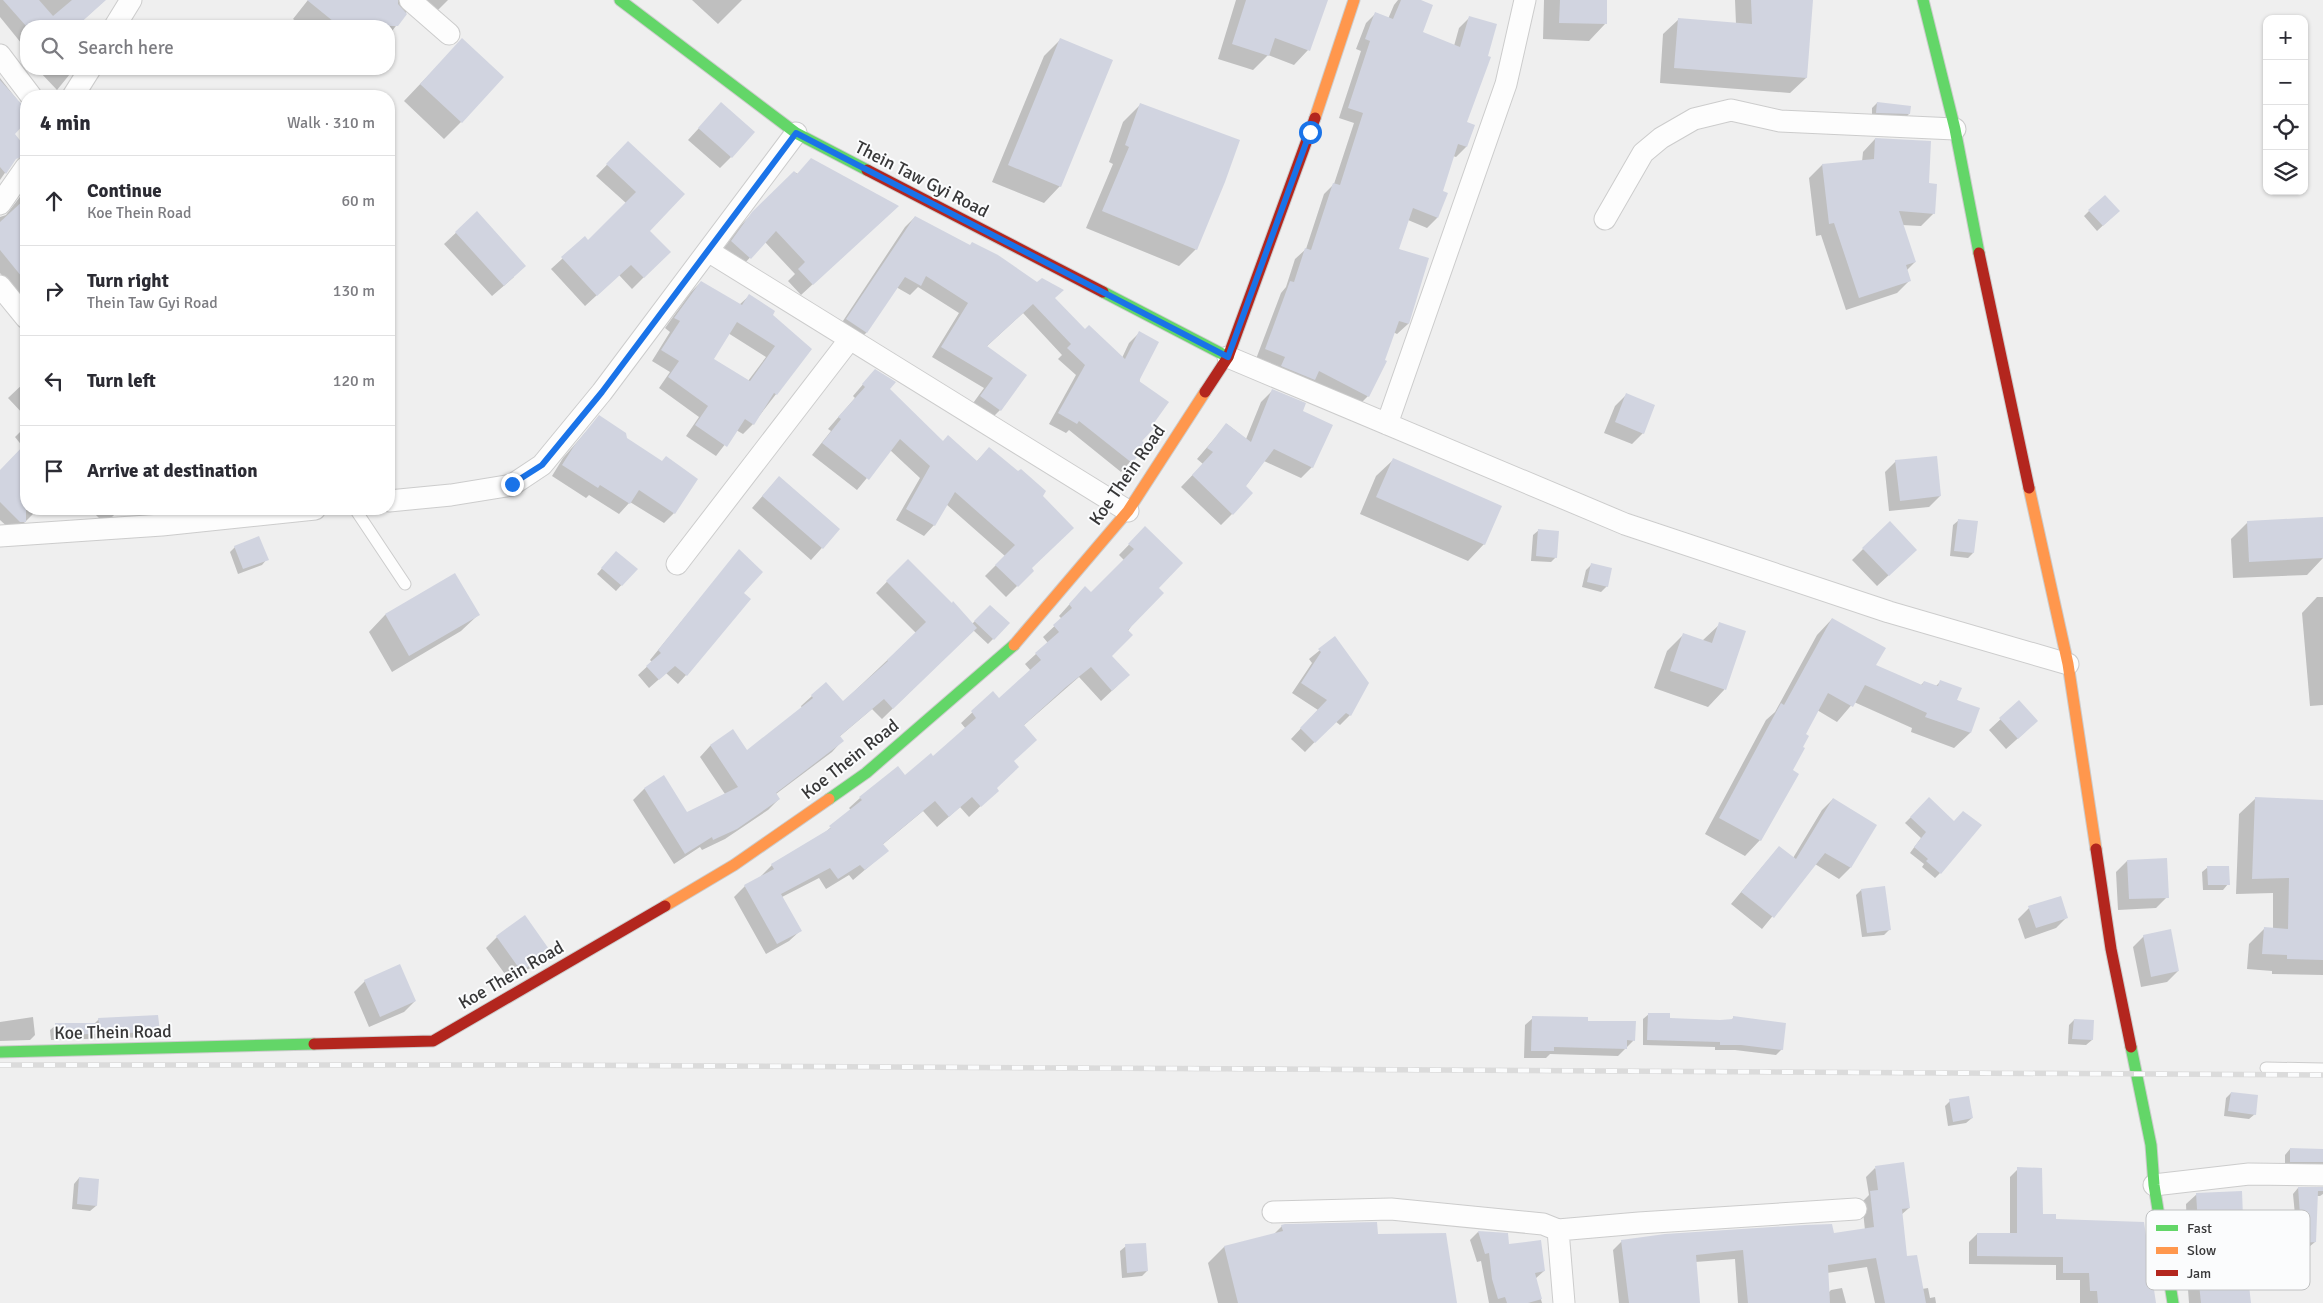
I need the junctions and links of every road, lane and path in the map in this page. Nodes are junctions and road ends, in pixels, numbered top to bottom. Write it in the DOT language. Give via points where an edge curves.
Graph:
graph roads {
  1 [pos="131,0"];
  2 [pos="410,0"];
  3 [pos="620,0"];
  4 [pos="1354,0"];
  5 [pos="1525,0"];
  6 [pos="1923,0"];
  7 [pos="119,20"];
  8 [pos="449,34"];
  9 [pos="0,55"];
  10 [pos="86,75"];
  11 [pos="26,90"];
  12 [pos="77,90"];
  13 [pos="1955,129"];
  14 [pos="796,133"];
  15 [pos="20,177"];
  16 [pos="0,204"];
  17 [pos="1605,219"];
  18 [pos="708,251"];
  19 [pos="0,286"];
  20 [pos="20,311"];
  21 [pos="850,339"];
  22 [pos="1228,357"];
  23 [pos="1387,424"];
  24 [pos="395,500"];
  25 [pos="1128,511"];
  26 [pos="254,515"];
  27 [pos="359,515"];
  28 [pos="0,536"];
  29 [pos="677,564"];
  30 [pos="404,584"];
  31 [pos="2068,664"];
  32 [pos="0,1052"];
  33 [pos="2266,1068"];
  34 [pos="2323,1069"];
  35 [pos="2323,1175"];
  36 [pos="2154,1185"];
  37 [pos="1856,1209"];
  38 [pos="2158,1210"];
  39 [pos="1273,1212"];
  40 [pos="1558,1230"];
  41 [pos="2171,1290"];
  42 [pos="1564,1303"];
  43 [pos="2173,1303"];
  1 -- 7 [label="street"];
  2 -- 8 [label="street"];
  3 -- 14 [label="street, Thein Taw Gyi Road"];
  4 -- 22 [label="street, Koe Thein Road"];
  5 -- 23 [label="street" via="1506,84"];
  6 -- 13 [label="street"];
  9 -- 11 [label="street"];
  10 -- 12 [label="street"];
  13 -- 17 [label="street" via="1780,121 1731,110 1694,119 1642,153"];
  13 -- 31 [label="street" via="1988,305"];
  14 -- 18 [label="street"];
  14 -- 22 [label="street, Thein Taw Gyi Road"];
  15 -- 16 [label="street"];
  18 -- 21 [label="street"];
  18 -- 24 [label="street" via="602,392 542,465 512,484"];
  19 -- 20 [label="street"];
  21 -- 25 [label="street"];
  21 -- 29 [label="street"];
  22 -- 23 [label="street"];
  22 -- 25 [label="street, Koe Thein Road"];
  23 -- 31 [label="street" via="1625,524 1889,612"];
  25 -- 32 [label="street, Koe Thein Road" via="1012,647 866,773 734,864 433,1041"];
  26 -- 28 [label="street"];
  27 -- 30 [label="lane"];
  31 -- 36 [label="street" via="2111,949 2150,1146"];
  33 -- 34 [label="lane"];
  35 -- 36 [label="street" via="2249,1174"];
  36 -- 38 [label="street"];
  37 -- 40 [label="street"];
  39 -- 40 [label="street" via="1391,1209 1543,1224"];
  40 -- 42 [label="street"];
  41 -- 43 [label="street"];
}
